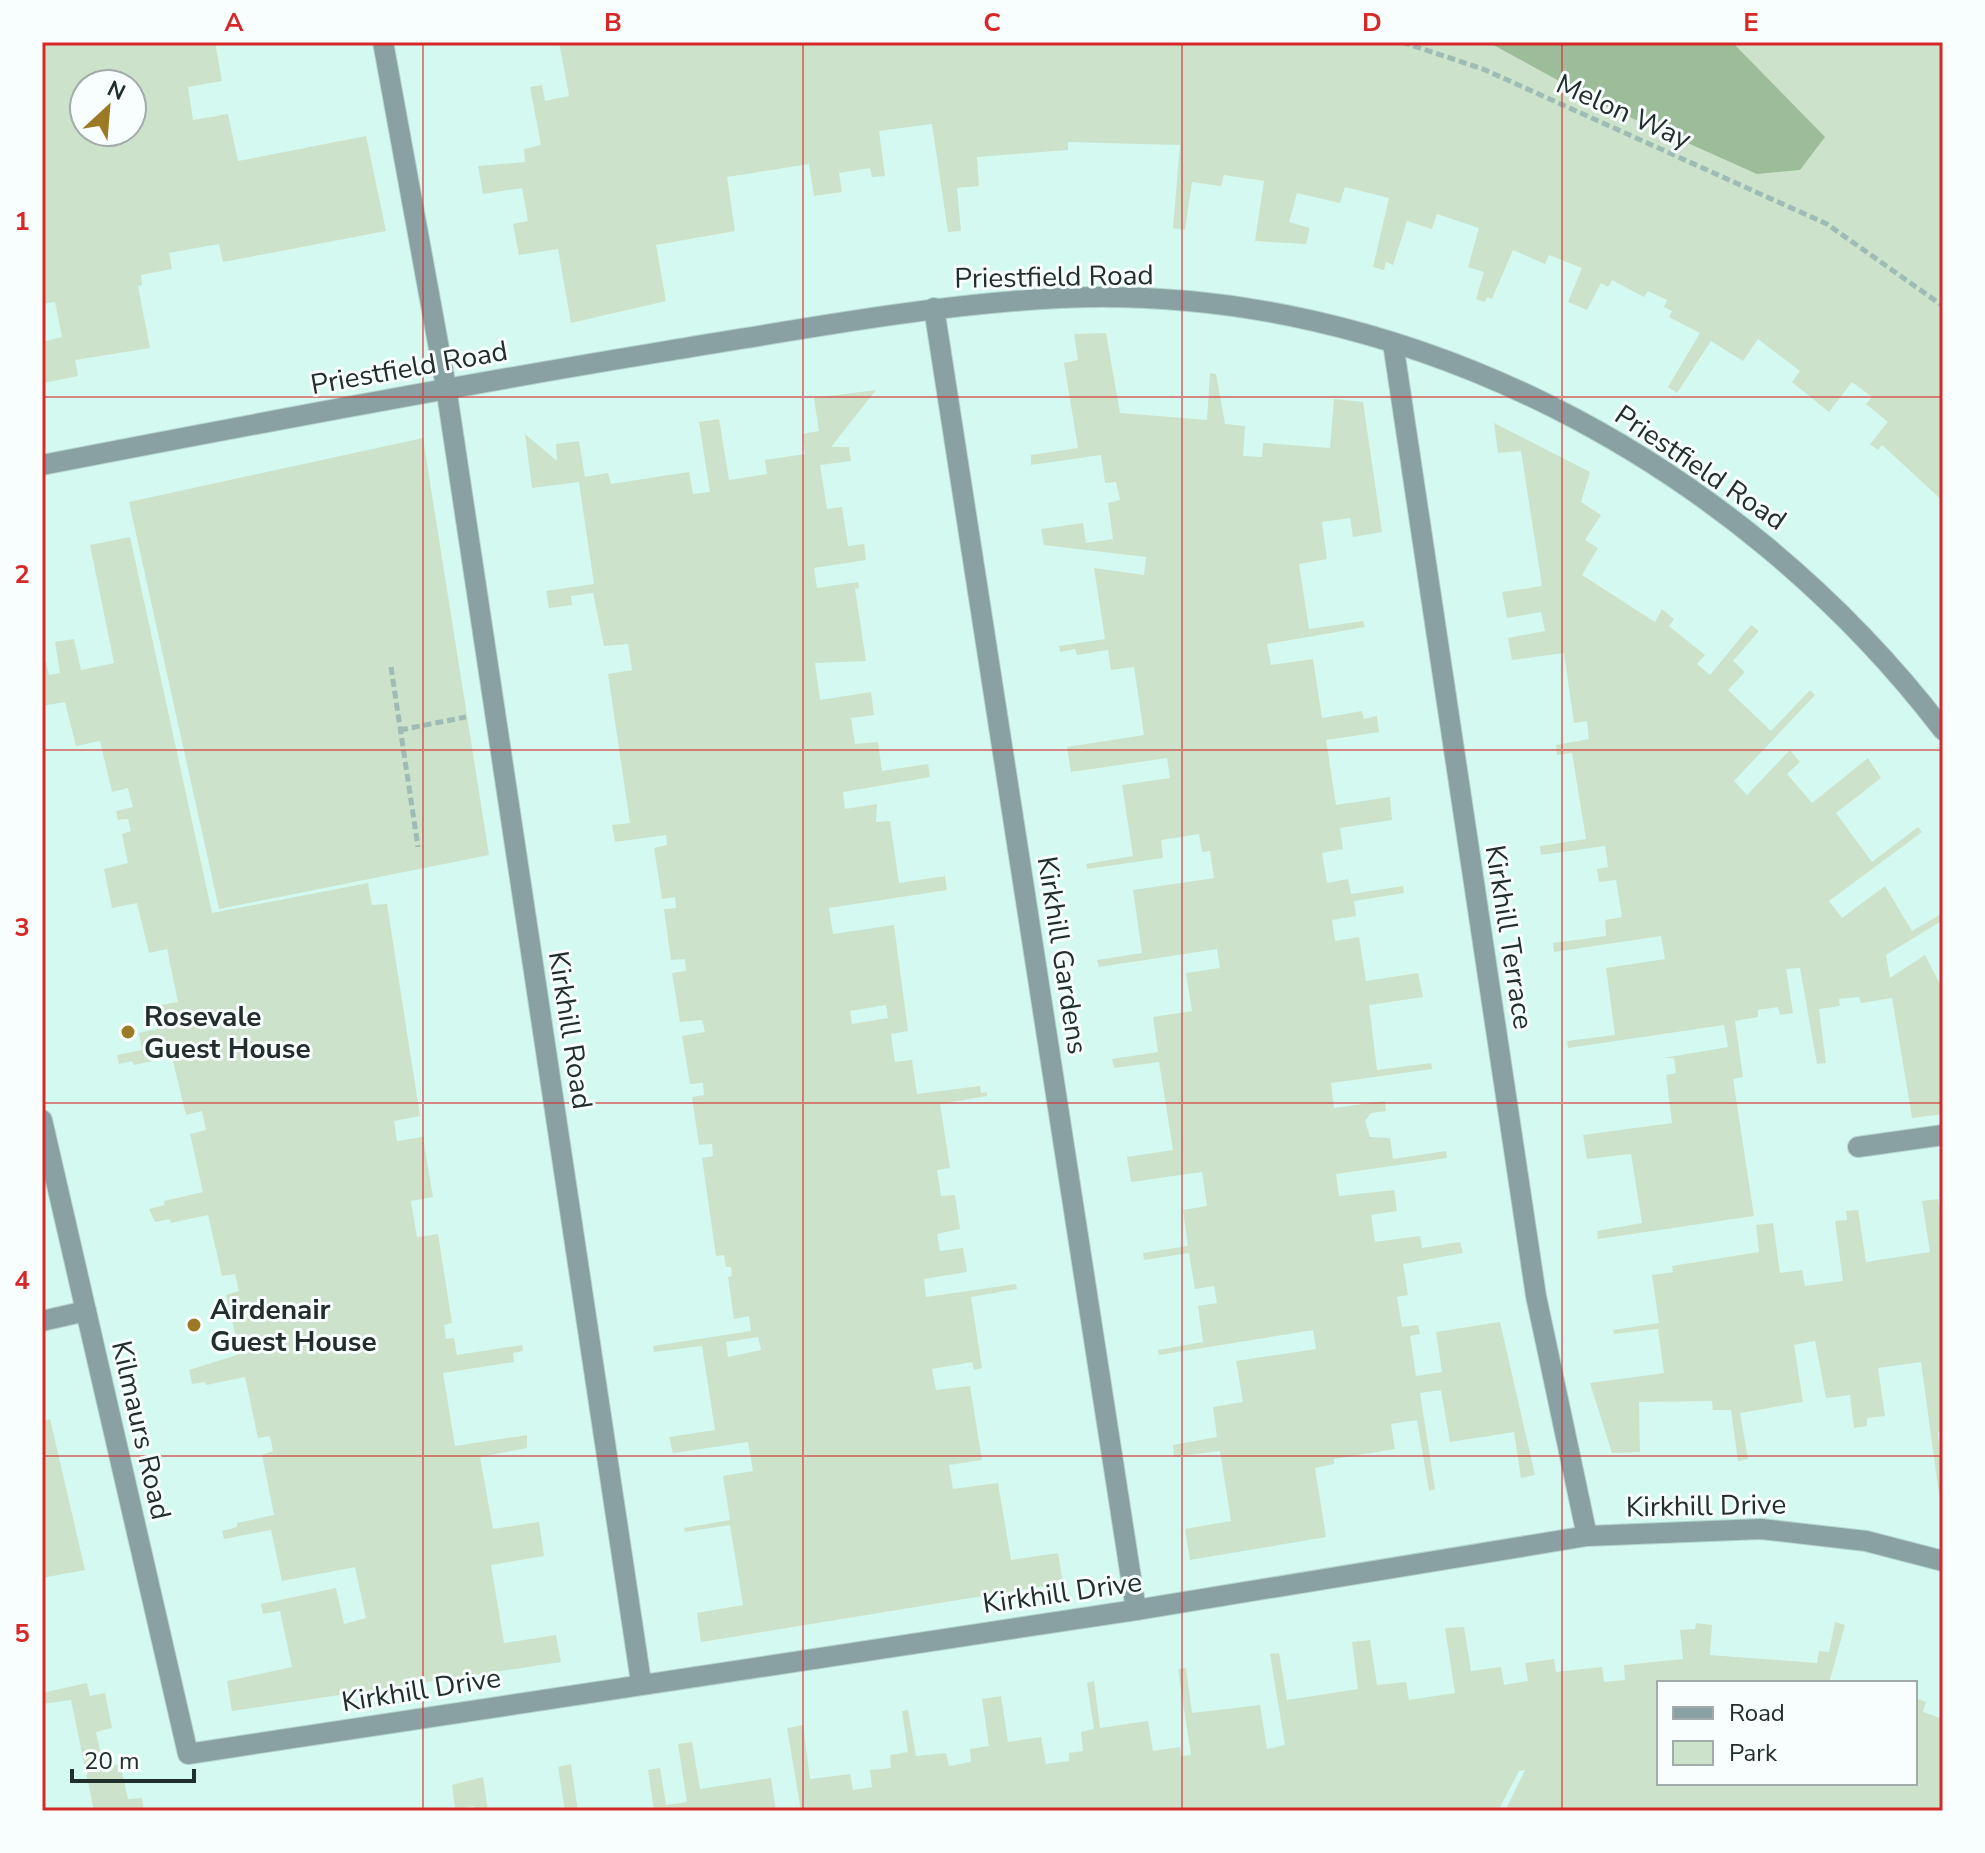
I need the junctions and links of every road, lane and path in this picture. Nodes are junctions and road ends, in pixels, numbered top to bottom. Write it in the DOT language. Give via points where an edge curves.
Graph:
graph roads {
  1 [pos="383,42"];
  2 [pos="1402,42"];
  3 [pos="1943,306"];
  4 [pos="934,308"];
  5 [pos="1393,343"];
  6 [pos="446,387"];
  7 [pos="42,465"];
  8 [pos="391,667"];
  9 [pos="495,712"];
  10 [pos="400,730"];
  11 [pos="1943,730"];
  12 [pos="418,847"];
  13 [pos="42,1120"];
  14 [pos="1943,1135"];
  15 [pos="1858,1147"];
  16 [pos="86,1311"];
  17 [pos="42,1321"];
  18 [pos="1587,1536"];
  19 [pos="1943,1561"];
  20 [pos="1136,1610"];
  21 [pos="641,1682"];
  22 [pos="188,1754"];
  1 -- 6 [label="street, Kirkhill Road"];
  2 -- 3 [label="path, Melon Way" via="1483,69 1827,224"];
  4 -- 5 [label="street, Priestfield Road" via="1062,298 1178,302 1288,318"];
  4 -- 6 [label="street, Priestfield Road"];
  4 -- 20 [label="street, Kirkhill Gardens"];
  5 -- 11 [label="street, Priestfield Road" via="1535,398 1617,440 1698,492 1821,593 1874,646"];
  5 -- 18 [label="street, Kirkhill Terrace" via="1536,1296"];
  6 -- 7 [label="street, Priestfield Road"];
  6 -- 9 [label="street, Kirkhill Road"];
  8 -- 10 [label="path"];
  9 -- 10 [label="path"];
  9 -- 21 [label="street, Kirkhill Road"];
  10 -- 12 [label="path"];
  13 -- 16 [label="street, Kilmaurs Road"];
  14 -- 15 [label="street"];
  16 -- 17 [label="street"];
  16 -- 22 [label="street, Kilmaurs Road"];
  18 -- 19 [label="street, Kirkhill Drive" via="1761,1529 1866,1541"];
  18 -- 20 [label="street, Kirkhill Drive"];
  20 -- 21 [label="street, Kirkhill Drive"];
  21 -- 22 [label="street, Kirkhill Drive"];
}
